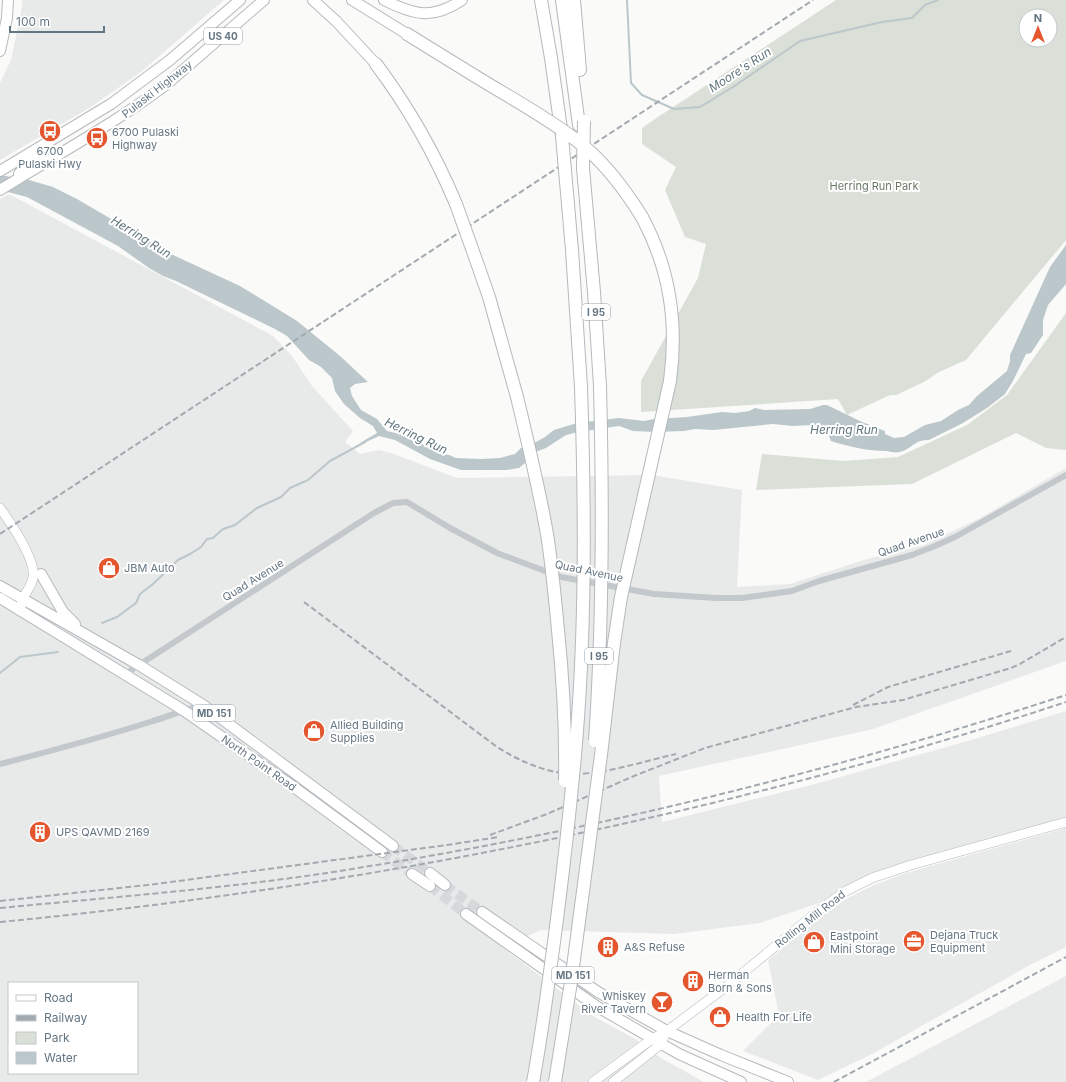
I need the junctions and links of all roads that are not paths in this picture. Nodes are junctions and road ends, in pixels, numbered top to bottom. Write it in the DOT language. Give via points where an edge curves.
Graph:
graph roads {
  1 [pos="8,0"];
  2 [pos="240,0"];
  3 [pos="264,0"];
  4 [pos="313,0"];
  5 [pos="352,0"];
  6 [pos="384,0"];
  7 [pos="462,0"];
  8 [pos="541,0"];
  9 [pos="562,0"];
  10 [pos="574,0"];
  11 [pos="406,34"];
  12 [pos="0,51"];
  13 [pos="376,64"];
  14 [pos="581,123"];
  15 [pos="46,144"];
  16 [pos="2,170"];
  17 [pos="26,171"];
  18 [pos="0,190"];
  19 [pos="1066,476"];
  20 [pos="0,508"];
  21 [pos="30,558"];
  22 [pos="41,574"];
  23 [pos="0,586"];
  24 [pos="0,598"];
  25 [pos="23,598"];
  26 [pos="20,611"];
  27 [pos="89,636"];
  28 [pos="139,665"];
  29 [pos="125,674"];
  30 [pos="203,705"];
  31 [pos="183,710"];
  32 [pos="267,752"];
  33 [pos="258,762"];
  34 [pos="0,764"];
  35 [pos="313,786"];
  36 [pos="306,796"];
  37 [pos="1066,822"];
  38 [pos="393,846"];
  39 [pos="382,852"];
  40 [pos="412,874"];
  41 [pos="430,874"];
  42 [pos="562,874"];
  43 [pos="445,885"];
  44 [pos="430,886"];
  45 [pos="482,912"];
  46 [pos="466,914"];
  47 [pos="579,925"];
  48 [pos="580,980"];
  49 [pos="573,990"];
  50 [pos="667,1031"];
  51 [pos="656,1041"];
  52 [pos="533,1082"];
  53 [pos="555,1082"];
  54 [pos="593,1082"];
  55 [pos="612,1082"];
  56 [pos="741,1082"];
  57 [pos="788,1082"];
  1 -- 12 [label="main road"];
  2 -- 15 [label="main road, Pulaski Highway / US 40" via="140,83"];
  3 -- 17 [label="main road, Pulaski Highway / US 40" via="150,97 101,129"];
  4 -- 13 [label="main road"];
  5 -- 11 [label="main road"];
  6 -- 7 [label="main road" via="416,13 429,13"];
  8 -- 42 [label="highway, I 95, bridge" via="562,136 581,387 584,530 582,628 575,754"];
  9 -- 14 [label="highway"];
  10 -- 14 [label="highway"];
  11 -- 47 [label="highway, bridge" via="551,122 598,159 615,177 642,217 657,250 669,295 674,339 670,381 621,597"];
  13 -- 42 [label="highway, bridge" via="423,134 456,204 493,311 536,478 556,600 564,701 566,754"];
  14 -- 47 [label="highway, I 95, bridge" via="600,386 602,530 594,755"];
  15 -- 16 [label="main road, Pulaski Highway / US 40"];
  15 -- 17 [label="main road" via="44,153"];
  17 -- 18 [label="main road, Pulaski Highway / US 40"];
  19 -- 28 [label="street, Quad Avenue" via="955,537 912,555 792,591 742,598 654,594 561,577 497,553 450,528 413,504 403,501 393,503"];
  20 -- 21 [label="street"];
  21 -- 22 [label="street"];
  21 -- 25 [label="street" via="34,575"];
  22 -- 27 [label="main road" via="63,612"];
  23 -- 25 [label="main road, MD 151"];
  24 -- 26 [label="main road, MD 151"];
  25 -- 26 [label="street"];
  25 -- 27 [label="main road, North Point Road / MD 151"];
  26 -- 29 [label="main road, North Point Road / MD 151"];
  27 -- 28 [label="main road, North Point Road / MD 151"];
  28 -- 29 [label="street, Quad Avenue"];
  28 -- 30 [label="main road, North Point Road / MD 151"];
  29 -- 31 [label="main road, North Point Road / MD 151"];
  30 -- 31 [label="street"];
  30 -- 32 [label="main road, North Point Road / MD 151"];
  31 -- 33 [label="main road, North Point Road / MD 151"];
  31 -- 34 [label="street" via="84,742"];
  32 -- 33 [label="main road"];
  32 -- 35 [label="main road, North Point Road / MD 151"];
  33 -- 36 [label="main road, North Point Road / MD 151"];
  35 -- 36 [label="main road"];
  35 -- 38 [label="main road, North Point Road / MD 151"];
  36 -- 39 [label="main road, North Point Road / MD 151"];
  37 -- 50 [label="street, Rolling Mill Road" via="911,865 846,890"];
  40 -- 44 [label="main road"];
  41 -- 43 [label="main road"];
  42 -- 52 [label="highway, I 95, bridge" via="550,976"];
  45 -- 48 [label="main road, MD 151"];
  46 -- 49 [label="main road, MD 151"];
  47 -- 53 [label="highway, I 95, bridge"];
  48 -- 49 [label="main road"];
  48 -- 50 [label="main road, MD 151"];
  49 -- 51 [label="main road, MD 151"];
  50 -- 51 [label="street, Rolling Mill Road"];
  50 -- 57 [label="main road, MD 151" via="721,1056"];
  51 -- 54 [label="street"];
  51 -- 55 [label="street"];
  51 -- 56 [label="main road, MD 151"];
}
